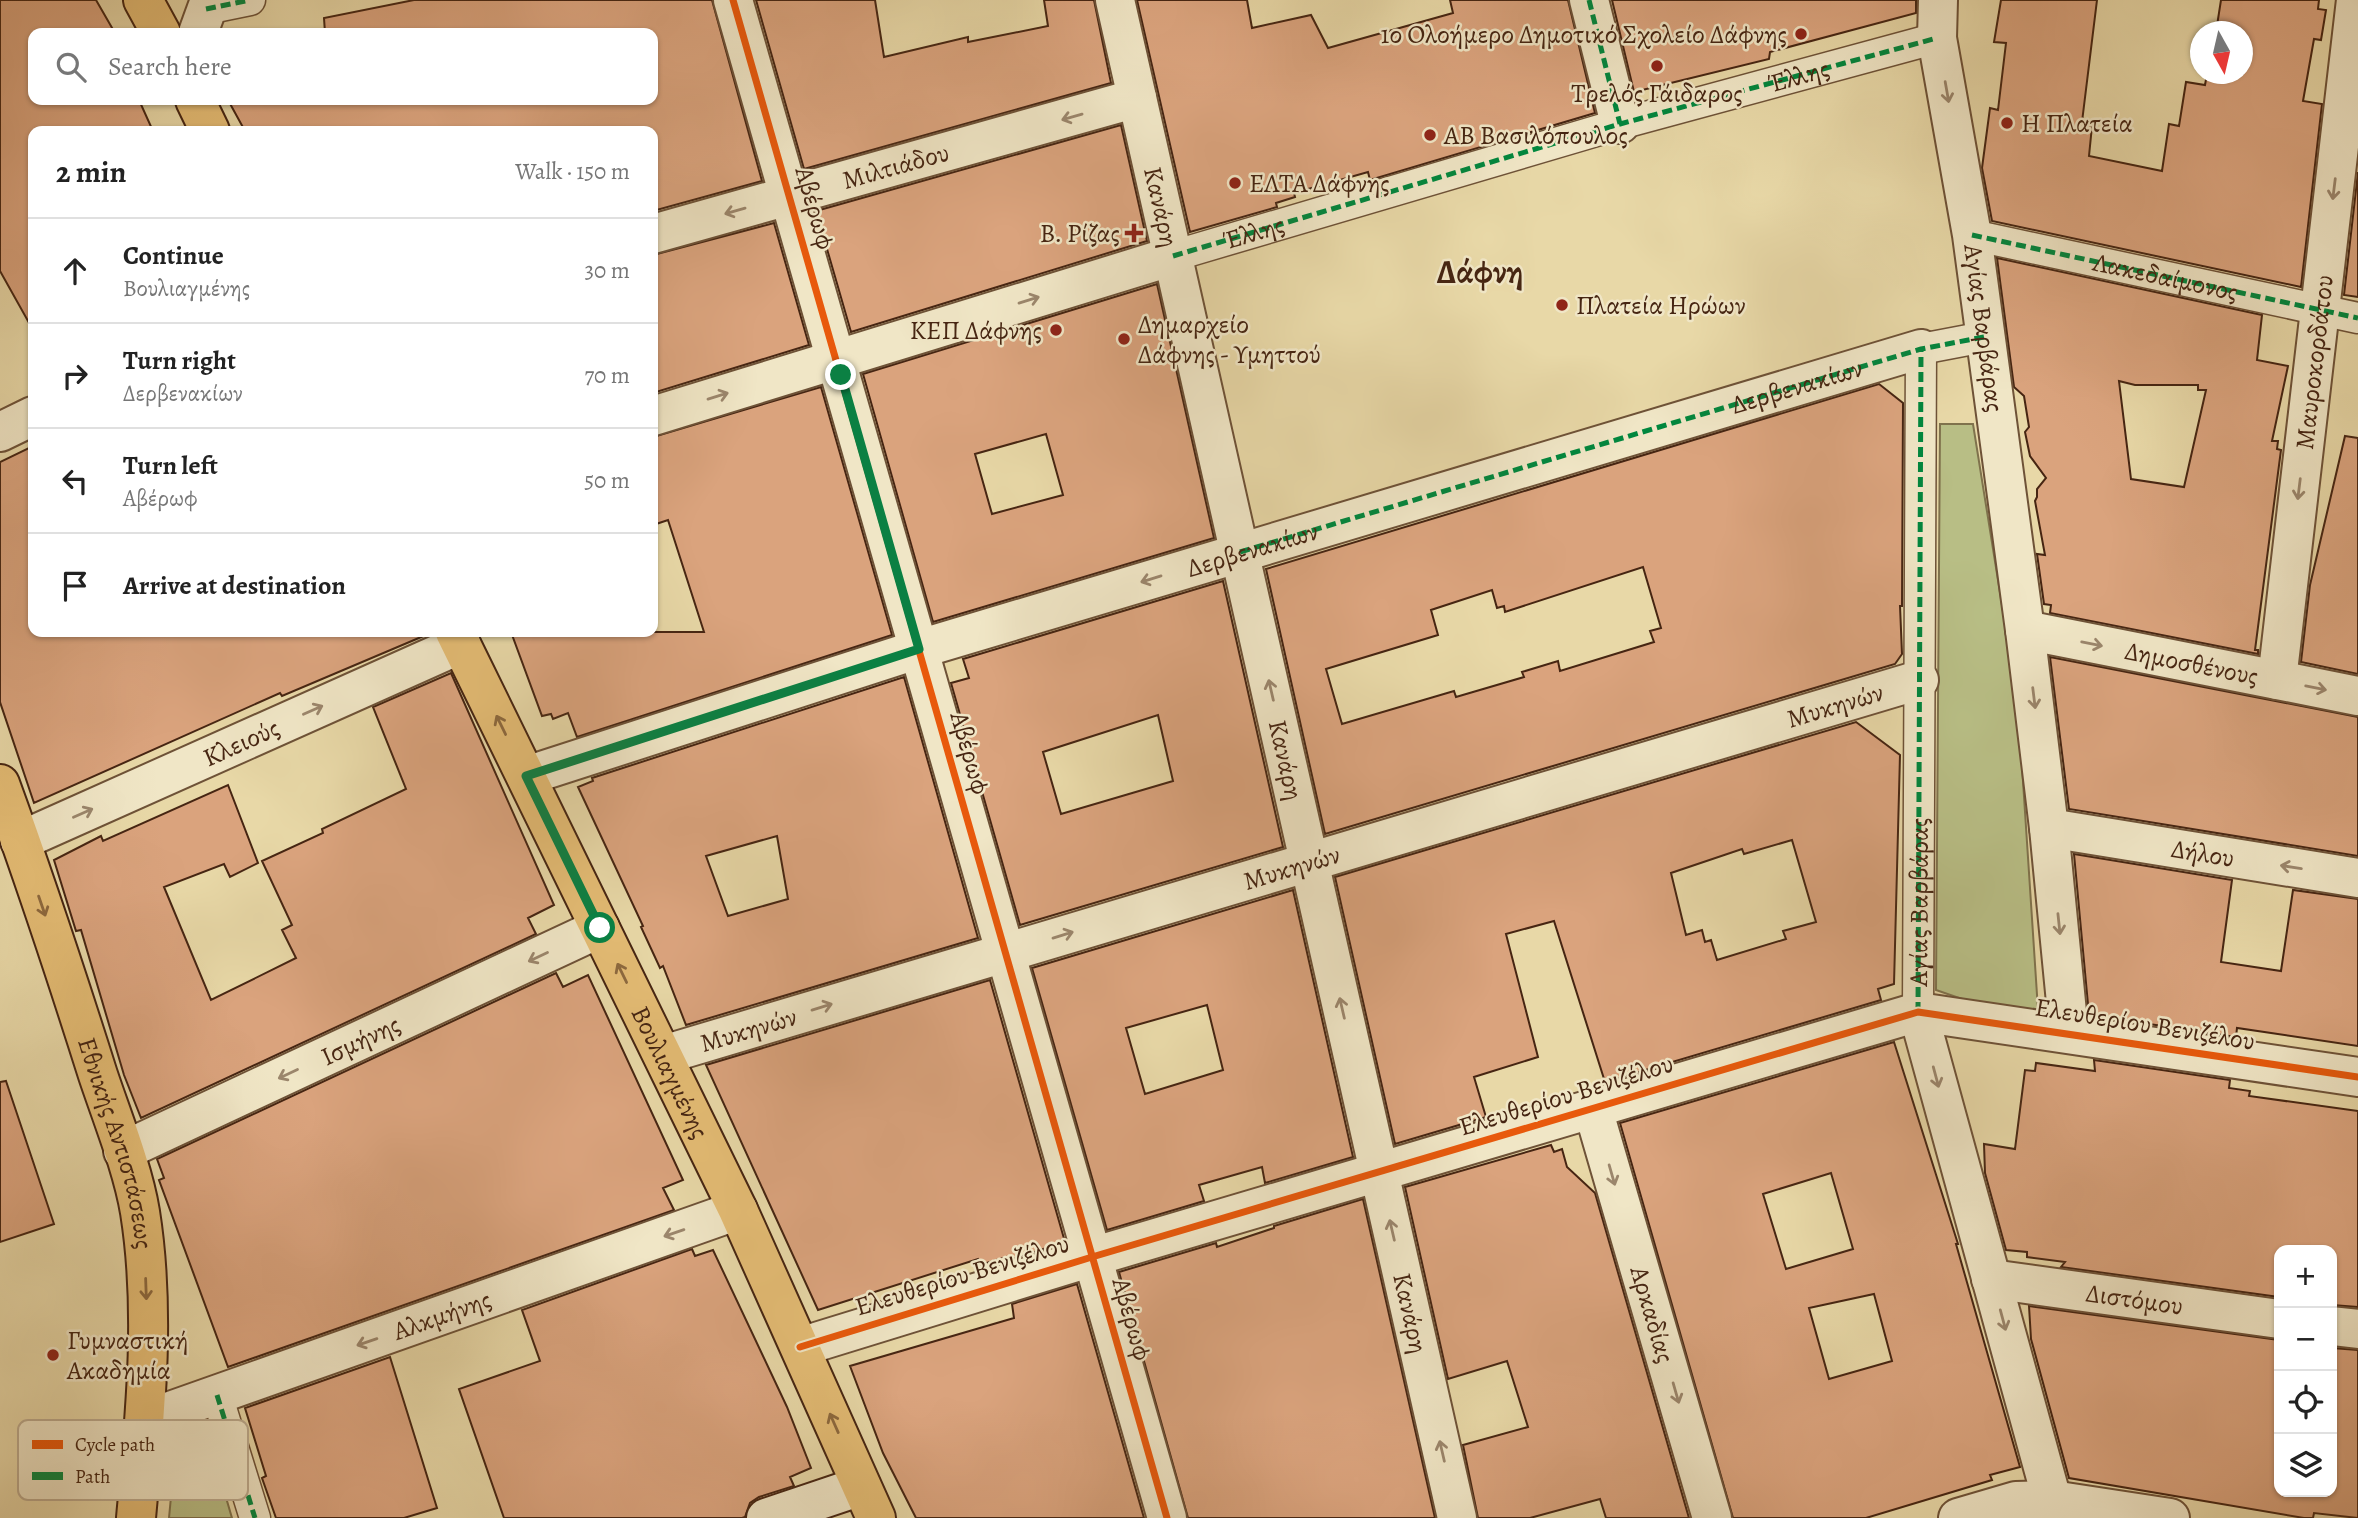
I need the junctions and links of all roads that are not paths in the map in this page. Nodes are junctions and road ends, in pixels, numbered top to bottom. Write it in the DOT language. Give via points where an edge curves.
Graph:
graph roads {
  1 [pos="143,0"];
  2 [pos="250,0"];
  3 [pos="733,0"];
  4 [pos="1115,0"];
  5 [pos="1589,0"];
  6 [pos="1938,0"];
  7 [pos="2356,0"];
  8 [pos="205,14"];
  9 [pos="158,28"];
  10 [pos="1937,38"];
  11 [pos="1138,98"];
  12 [pos="197,105"];
  13 [pos="1620,124"];
  14 [pos="208,126"];
  15 [pos="789,196"];
  16 [pos="658,233"];
  17 [pos="1972,236"];
  18 [pos="1173,256"];
  19 [pos="2320,309"];
  20 [pos="2358,318"];
  21 [pos="1984,337"];
  22 [pos="1921,349"];
  23 [pos="836,360"];
  24 [pos="658,414"];
  25 [pos="28,418"];
  26 [pos="0,432"];
  27 [pos="1240,552"];
  28 [pos="2025,630"];
  29 [pos="458,638"];
  30 [pos="919,649"];
  31 [pos="1919,680"];
  32 [pos="2277,680"];
  33 [pos="2358,696"];
  34 [pos="526,776"];
  35 [pos="0,784"];
  36 [pos="2049,828"];
  37 [pos="20,841"];
  38 [pos="1309,861"];
  39 [pos="2358,878"];
  40 [pos="600,928"];
  41 [pos="1005,952"];
  42 [pos="1918,1012"];
  43 [pos="2069,1033"];
  44 [pos="663,1055"];
  45 [pos="2358,1077"];
  46 [pos="1593,1109"];
  47 [pos="123,1152"];
  48 [pos="1379,1172"];
  49 [pos="738,1210"];
  50 [pos="1093,1257"];
  51 [pos="1992,1279"];
  52 [pos="2274,1318"];
  53 [pos="2337,1327"];
  54 [pos="2358,1329"];
  55 [pos="800,1347"];
  56 [pos="217,1395"];
  57 [pos="145,1420"];
  58 [pos="225,1420"];
  59 [pos="248,1498"];
  60 [pos="138,1500"];
  61 [pos="869,1502"];
  62 [pos="2054,1509"];
  63 [pos="136,1518"];
  64 [pos="254,1518"];
  65 [pos="766,1518"];
  66 [pos="1167,1518"];
  67 [pos="1457,1518"];
  68 [pos="1713,1518"];
  69 [pos="1958,1518"];
  70 [pos="2170,1518"];
  1 -- 9 [label="main road"];
  2 -- 8 [label="street"];
  3 -- 15 [label="street, Αβέρωφ"];
  4 -- 11 [label="street, Κανάρη"];
  5 -- 13 [label="street"];
  6 -- 10 [label="street, Αγίας Βαρβάρας"];
  7 -- 19 [label="street, Μαυροκορδάτου, one-way"];
  10 -- 13 [label="street, Έλλης"];
  10 -- 17 [label="street, Αγίας Βαρβάρας, one-way"];
  11 -- 15 [label="street, Μιλτιάδου, one-way"];
  11 -- 18 [label="street, Κανάρη"];
  12 -- 14 [label="main road"];
  13 -- 18 [label="street, Έλλης"];
  15 -- 16 [label="street, Μιλτιάδου, one-way"];
  15 -- 23 [label="street, Αβέρωφ"];
  17 -- 19 [label="street, Λακεδαίμονος"];
  17 -- 21 [label="street, Αγίας Βαρβάρας"];
  23 -- 18 [label="street, Έλλης, one-way"];
  18 -- 27 [label="street, Κανάρη"];
  19 -- 20 [label="street, Λακεδαίμονος"];
  19 -- 32 [label="street, Μαυροκορδάτου, one-way"];
  21 -- 22 [label="street, Δερβενακίων"];
  21 -- 28 [label="street, Αγίας Βαρβάρας"];
  22 -- 27 [label="street, Δερβενακίων"];
  22 -- 31 [label="street, Αγίας Βαρβάρας"];
  24 -- 23 [label="street, Έλλης, one-way"];
  23 -- 30 [label="street, Αβέρωφ"];
  25 -- 26 [label="street"];
  27 -- 30 [label="street, Δερβενακίων, one-way"];
  38 -- 27 [label="street, Κανάρη, one-way"];
  28 -- 32 [label="street, Δημοσθένους, one-way"];
  28 -- 36 [label="street, Αγίας Βαρβάρας, one-way"];
  34 -- 29 [label="main road, Βουλιαγμένης, one-way"];
  37 -- 29 [label="street, Κλειούς, one-way"];
  30 -- 34 [label="street, Δερβενακίων"];
  30 -- 41 [label="street, Αβέρωφ"];
  31 -- 38 [label="street, Μυκηνών"];
  31 -- 42 [label="street, Αγίας Βαρβάρας"];
  32 -- 33 [label="street, Δημοσθένους, one-way"];
  34 -- 40 [label="main road, Βουλιαγμένης"];
  35 -- 37 [label="main road, Εθνικής Αντιστάσεως"];
  39 -- 36 [label="street, Δήλου, one-way"];
  36 -- 43 [label="street, Αγίας Βαρβάρας, one-way"];
  37 -- 47 [label="main road, Εθνικής Αντιστάσεως, one-way"];
  41 -- 38 [label="street, Μυκηνών, one-way"];
  48 -- 38 [label="street, Κανάρη, one-way"];
  44 -- 40 [label="main road, Βουλιαγμένης, one-way"];
  40 -- 47 [label="street, Ισμήνης, one-way"];
  44 -- 41 [label="street, Μυκηνών, one-way"];
  41 -- 50 [label="street, Αβέρωφ"];
  42 -- 43 [label="street, Ελευθερίου Βενιζέλου"];
  42 -- 46 [label="street, Ελευθερίου Βενιζέλου"];
  42 -- 51 [label="street, Αγίας Βαρβάρας, one-way"];
  43 -- 45 [label="street, Ελευθερίου Βενιζέλου"];
  44 -- 49 [label="main road, Βουλιαγμένης"];
  46 -- 48 [label="street, Ελευθερίου Βενιζέλου"];
  46 -- 68 [label="street, Αρκαδίας, one-way"];
  47 -- 57 [label="main road, Εθνικής Αντιστάσεως, one-way" via="139,1210 145,1263"];
  48 -- 50 [label="street, Ελευθερίου Βενιζέλου"];
  67 -- 48 [label="street, Κανάρη, one-way"];
  49 -- 55 [label="main road, Βουλιαγμένης"];
  49 -- 56 [label="street, Αλκμήνης, one-way"];
  50 -- 55 [label="street, Ελευθερίου Βενιζέλου"];
  50 -- 66 [label="street, Αβέρωφ"];
  51 -- 52 [label="street, Διστόμου"];
  51 -- 62 [label="street, Αγίας Βαρβάρας, one-way"];
  53 -- 54 [label="street"];
  61 -- 55 [label="main road, Βουλιαγμένης, one-way"];
  56 -- 57 [label="street, Αλκμήνης"];
  56 -- 58 [label="street"];
  59 -- 64 [label="street"];
  60 -- 63 [label="main road, Εθνικής Αντιστάσεως"];
  61 -- 65 [label="street"];
  62 -- 69 [label="street" via="2016,1501"];
  62 -- 70 [label="street"];
}
